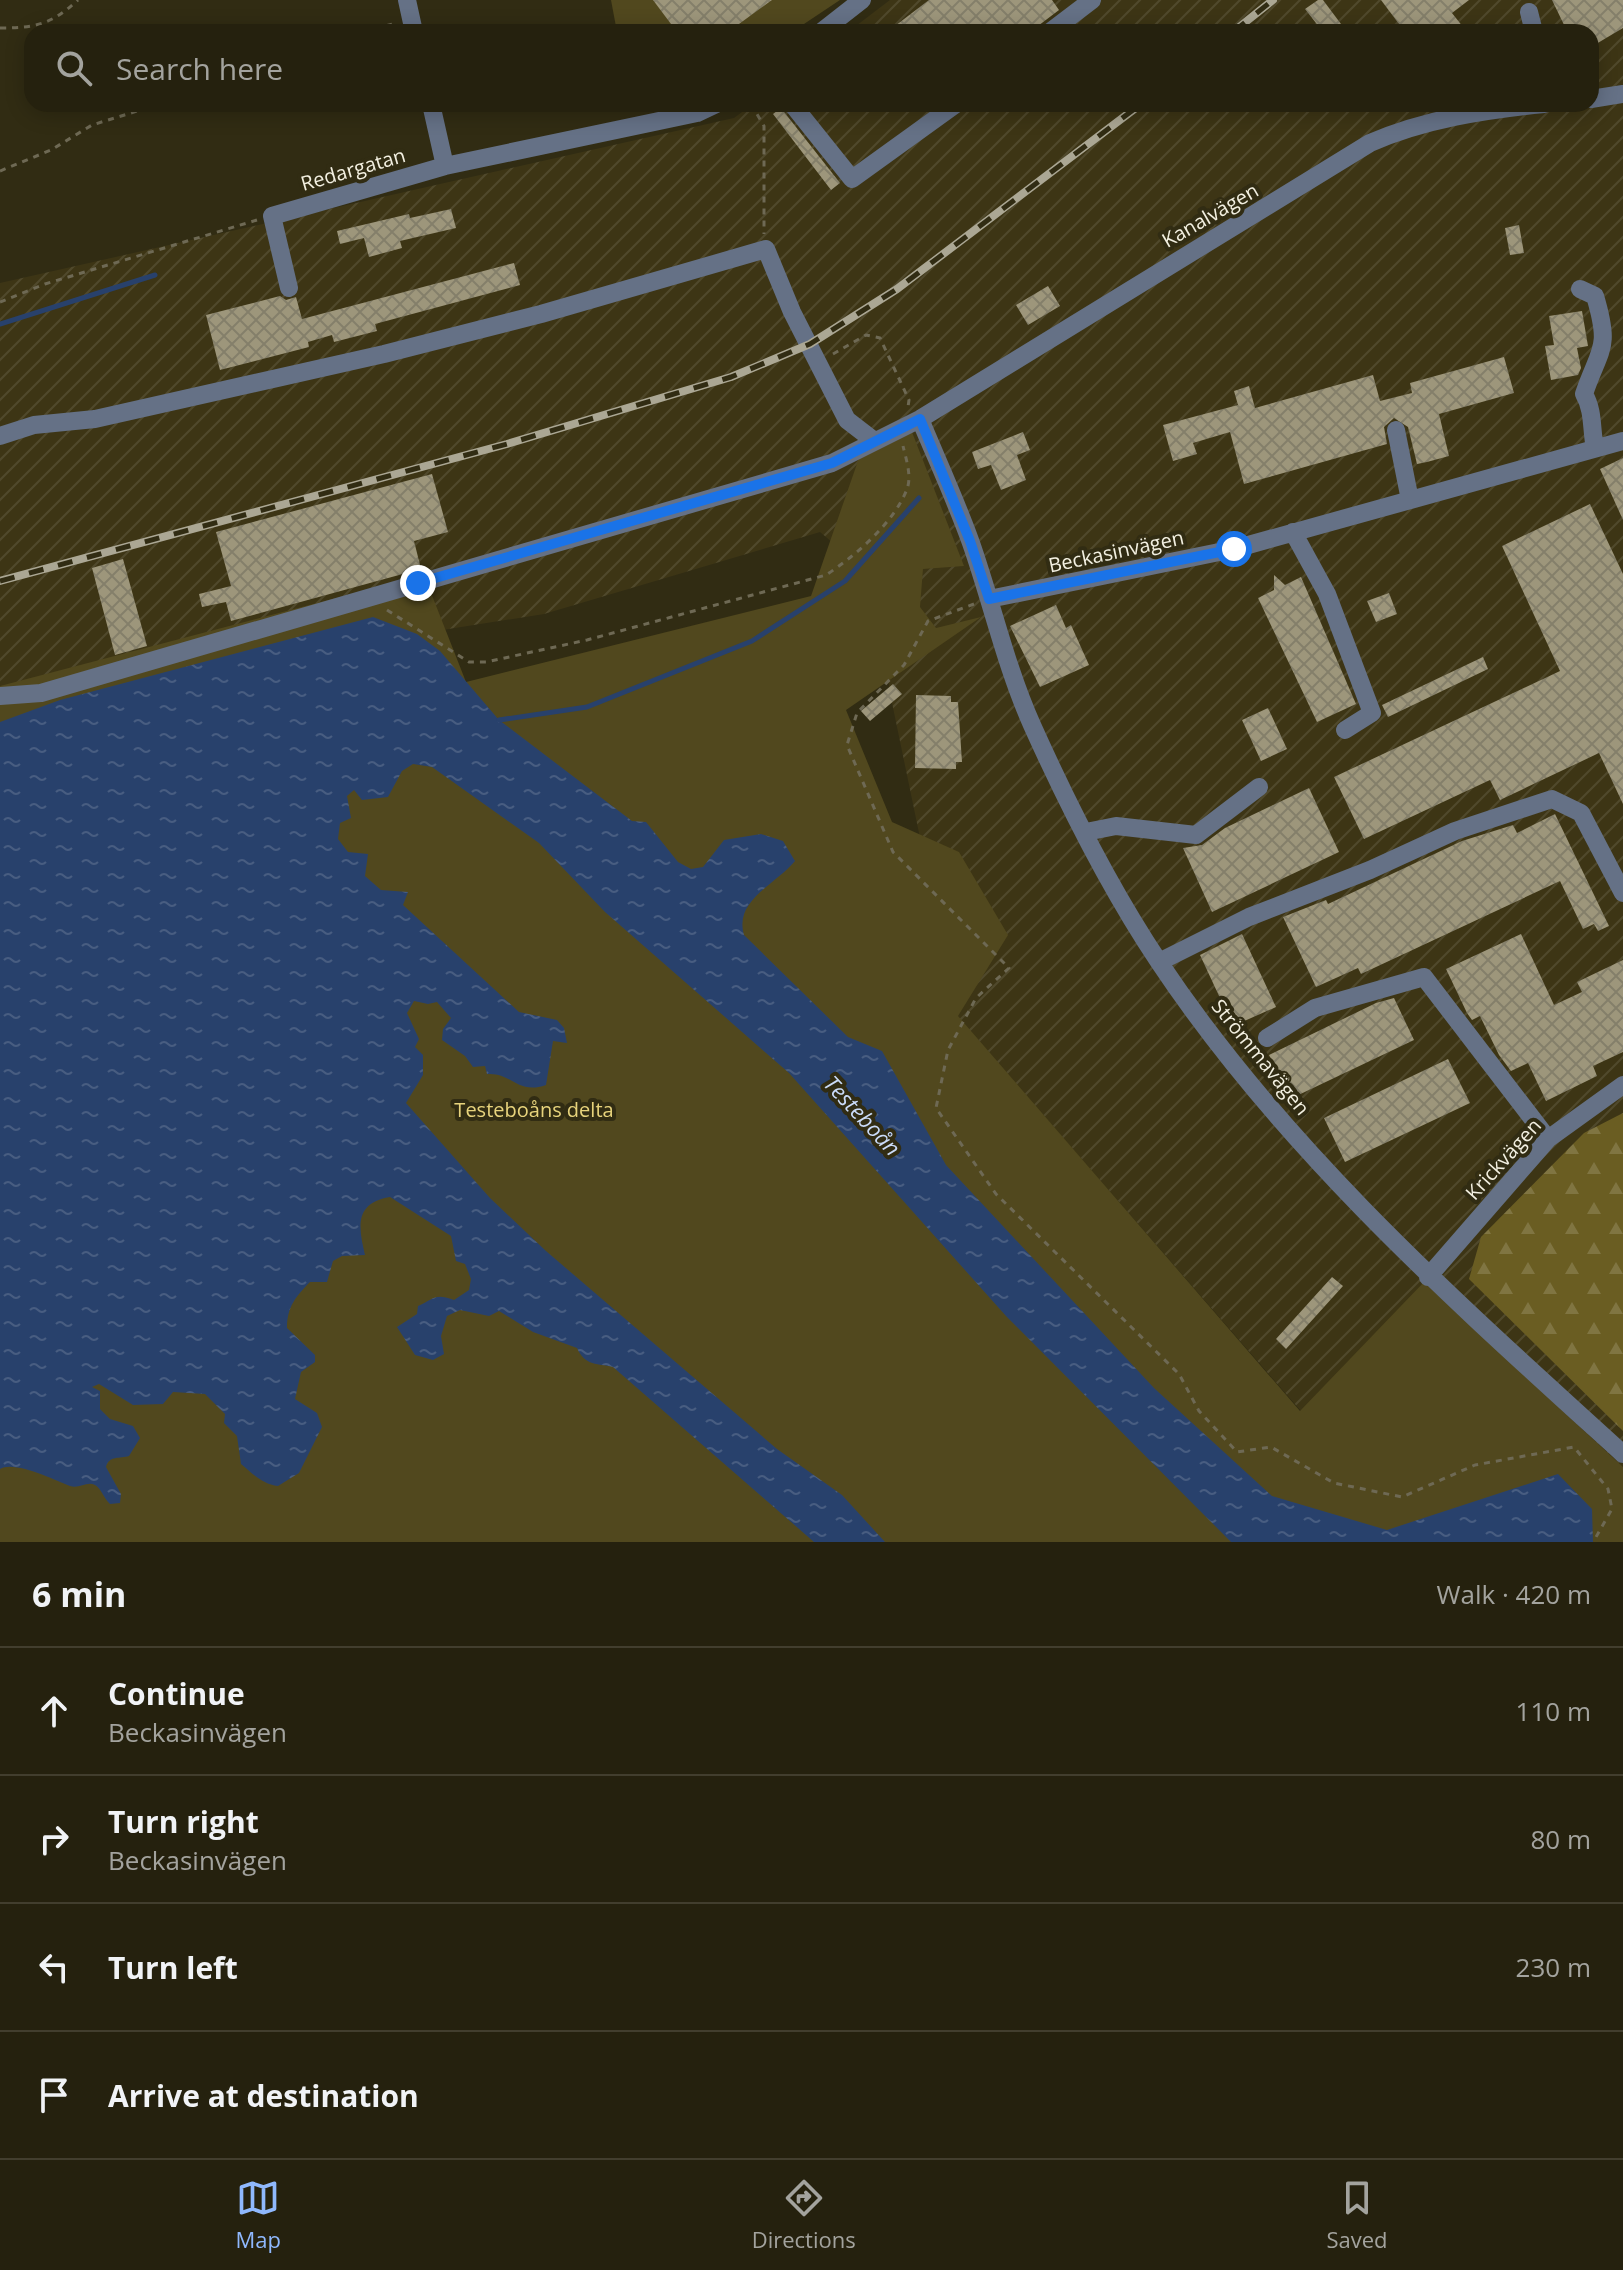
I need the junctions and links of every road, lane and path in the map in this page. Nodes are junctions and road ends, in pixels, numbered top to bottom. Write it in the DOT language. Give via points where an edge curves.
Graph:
graph roads {
  1 [pos="78,0"];
  2 [pos="407,0"];
  3 [pos="862,0"];
  4 [pos="1092,0"];
  5 [pos="1529,12"];
  6 [pos="40,24"];
  7 [pos="412,24"];
  8 [pos="831,24"];
  9 [pos="1060,24"];
  10 [pos="1532,24"];
  11 [pos="24,27"];
  12 [pos="0,28"];
  13 [pos="1623,94"];
  14 [pos="1599,98"];
  15 [pos="134,112"];
  16 [pos="433,112"];
  17 [pos="699,112"];
  18 [pos="756,112"];
  19 [pos="798,112"];
  20 [pos="945,112"];
  21 [pos="1491,112"];
  22 [pos="445,166"];
  23 [pos="0,171"];
  24 [pos="272,216"];
  25 [pos="766,249"];
  26 [pos="289,288"];
  27 [pos="1580,289"];
  28 [pos="0,302"];
  29 [pos="819,362"];
  30 [pos="912,424"];
  31 [pos="1396,430"];
  32 [pos="0,436"];
  33 [pos="873,440"];
  34 [pos="1623,441"];
  35 [pos="1595,448"];
  36 [pos="1410,500"];
  37 [pos="1293,532"];
  38 [pos="367,597"];
  39 [pos="989,599"];
  40 [pos="0,696"];
  41 [pos="1345,730"];
  42 [pos="1259,787"];
  43 [pos="1086,832"];
  44 [pos="1623,893"];
  45 [pos="1159,962"];
  46 [pos="1267,1038"];
  47 [pos="1623,1085"];
  48 [pos="1548,1139"];
  49 [pos="1428,1277"];
  50 [pos="1623,1454"];
  51 [pos="1598,1542"];
  1 -- 6 [label="path" via="55,21"];
  2 -- 7 [label="street"];
  3 -- 8 [label="street"];
  4 -- 9 [label="street"];
  5 -- 10 [label="street"];
  11 -- 12 [label="path"];
  13 -- 14 [label="street"];
  15 -- 23 [label="path" via="92,125 51,150"];
  16 -- 22 [label="street"];
  17 -- 22 [label="street, Redargatan"];
  18 -- 25 [label="path" via="764,126"];
  19 -- 20 [label="street" via="852,179"];
  21 -- 30 [label="street, Kanalvägen" via="1400,130 1370,143"];
  22 -- 24 [label="street, Redargatan"];
  24 -- 26 [label="street"];
  24 -- 28 [label="path"];
  25 -- 29 [label="street"];
  25 -- 32 [label="street" via="384,354"];
  27 -- 35 [label="street" via="1595,296 1601,317 1604,350 1584,394 1592,406"];
  29 -- 30 [label="path" via="866,335 880,338 909,400"];
  29 -- 33 [label="street" via="847,420"];
  30 -- 33 [label="street, Kanalvägen"];
  30 -- 38 [label="path" via="908,488 886,521 826,575 486,662 469,662"];
  30 -- 39 [label="street" via="970,541"];
  31 -- 36 [label="street"];
  33 -- 38 [label="street, Kanalvägen" via="832,463"];
  34 -- 35 [label="street, Beckasinvägen"];
  35 -- 36 [label="street, Beckasinvägen"];
  36 -- 37 [label="street, Beckasinvägen"];
  37 -- 39 [label="street, Beckasinvägen"];
  37 -- 41 [label="street" via="1327,594 1369,697 1372,713"];
  38 -- 40 [label="street, Kanalvägen" via="41,693"];
  39 -- 43 [label="street, Strömmavägen" via="1031,723"];
  39 -- 51 [label="path" via="928,621 904,665 857,713 847,745 893,852 1009,968 976,998 948,1050 936,1108 964,1154 996,1194 1179,1374 1199,1411 1237,1452 1271,1447 1334,1483 1402,1497 1475,1465 1574,1447 1608,1489 1612,1509"];
  42 -- 43 [label="street" via="1196,835 1116,826"];
  43 -- 45 [label="street, Strömmavägen"];
  44 -- 45 [label="street" via="1581,813 1552,799 1455,831 1249,917"];
  45 -- 49 [label="street, Strömmavägen" via="1260,1094"];
  46 -- 48 [label="street" via="1315,1008 1424,977"];
  47 -- 48 [label="street, Krickvägen"];
  48 -- 49 [label="street, Krickvägen"];
  49 -- 50 [label="street, Strömmavägen"];
}
